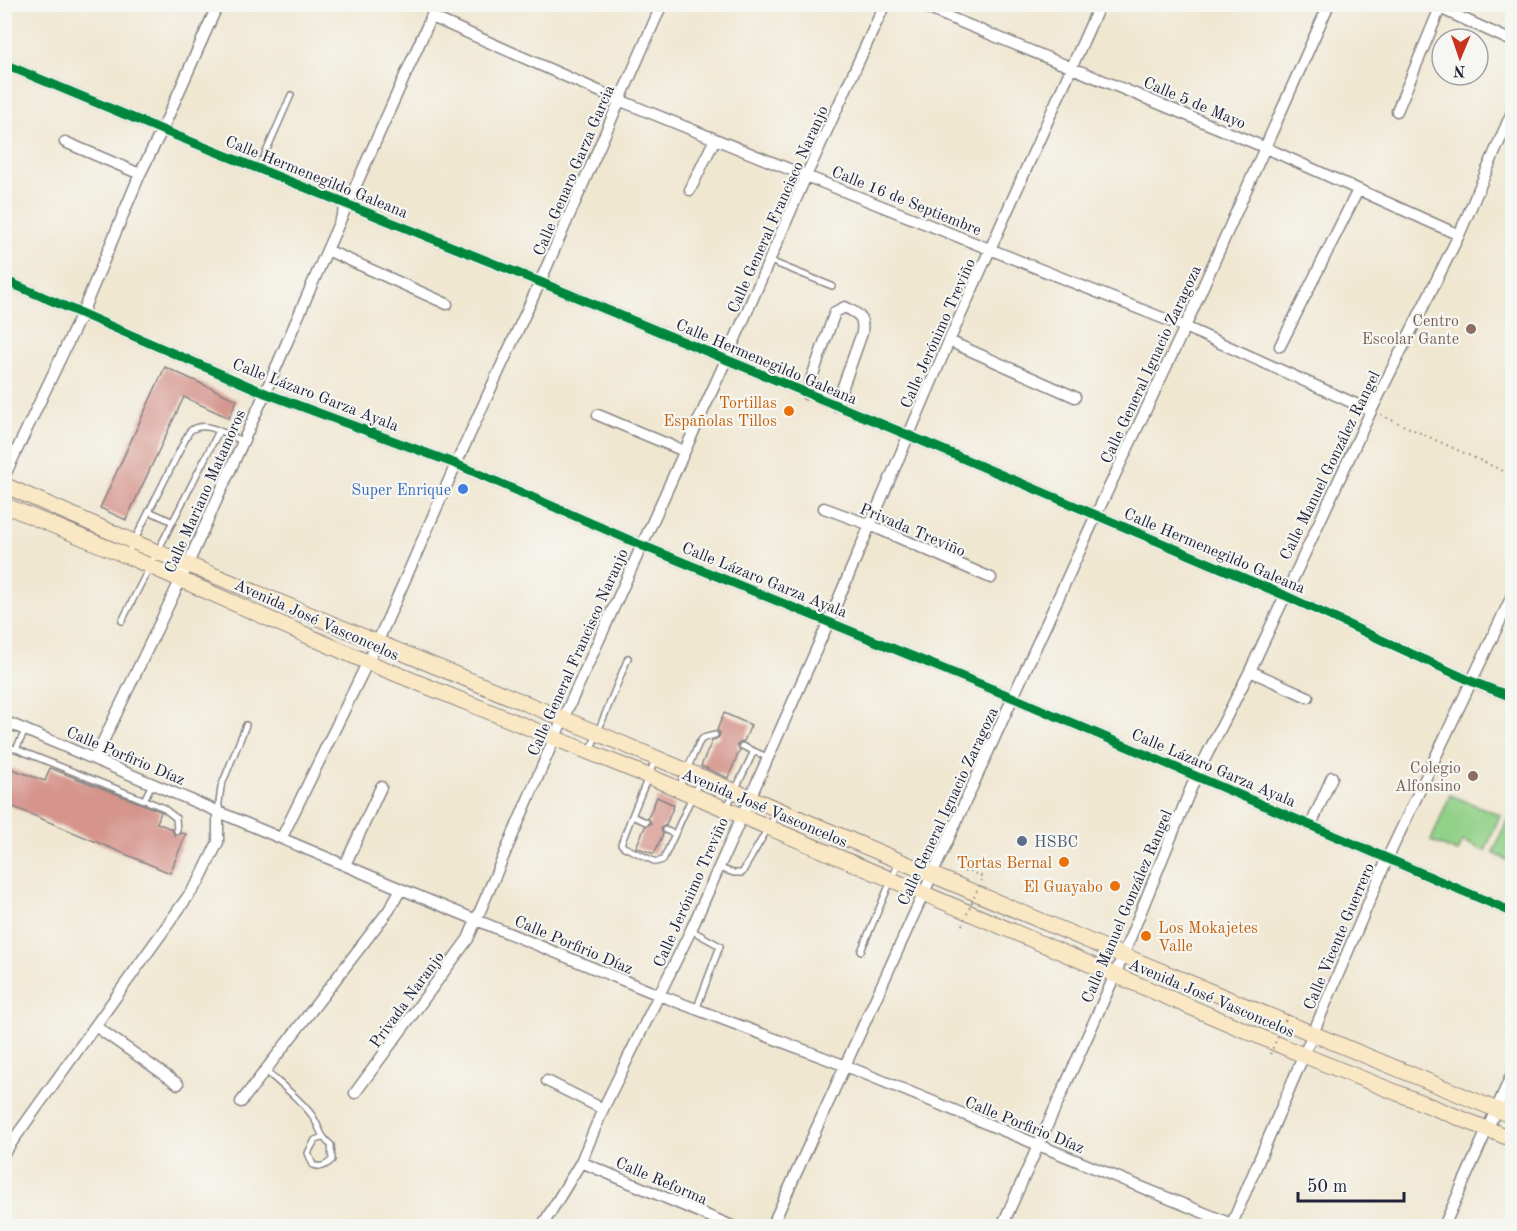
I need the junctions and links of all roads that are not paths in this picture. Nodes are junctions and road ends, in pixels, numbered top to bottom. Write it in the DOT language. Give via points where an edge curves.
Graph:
graph roads {
  1 [pos="218,4"];
  2 [pos="437,4"];
  3 [pos="662,4"];
  4 [pos="885,4"];
  5 [pos="917,4"];
  6 [pos="1100,4"];
  7 [pos="1329,4"];
  8 [pos="1436,6"];
  9 [pos="432,17"];
  10 [pos="1512,40"];
  11 [pos="4,64"];
  12 [pos="1071,67"];
  13 [pos="291,95"];
  14 [pos="619,100"];
  15 [pos="1397,111"];
  16 [pos="1512,112"];
  17 [pos="162,130"];
  18 [pos="715,139"];
  19 [pos="65,142"];
  20 [pos="1264,147"];
  21 [pos="259,168"];
  22 [pos="140,174"];
  23 [pos="806,177"];
  24 [pos="690,190"];
  25 [pos="1358,190"];
  26 [pos="348,204"];
  27 [pos="1459,236"];
  28 [pos="990,249"];
  29 [pos="327,250"];
  30 [pos="770,261"];
  31 [pos="4,280"];
  32 [pos="540,282"];
  33 [pos="832,286"];
  34 [pos="447,304"];
  35 [pos="82,313"];
  36 [pos="1185,327"];
  37 [pos="949,341"];
  38 [pos="1280,346"];
  39 [pos="726,360"];
  40 [pos="265,393"];
  41 [pos="806,394"];
  42 [pos="1075,397"];
  43 [pos="836,406"];
  44 [pos="1371,411"];
  45 [pos="598,414"];
  46 [pos="219,431"];
  47 [pos="908,435"];
  48 [pos="242,441"];
  49 [pos="684,451"];
  50 [pos="456,464"];
  51 [pos="4,477"];
  52 [pos="4,485"];
  53 [pos="4,505"];
  54 [pos="824,508"];
  55 [pos="149,511"];
  56 [pos="1096,515"];
  57 [pos="173,522"];
  58 [pos="870,525"];
  59 [pos="134,541"];
  60 [pos="641,545"];
  61 [pos="127,556"];
  62 [pos="154,559"];
  63 [pos="187,564"];
  64 [pos="991,578"];
  65 [pos="181,579"];
  66 [pos="1284,595"];
  67 [pos="1512,596"];
  68 [pos="122,621"];
  69 [pos="829,621"];
  70 [pos="377,643"];
  71 [pos="628,658"];
  72 [pos="367,662"];
  73 [pos="1250,670"];
  74 [pos="1473,682"];
  75 [pos="1308,697"];
  76 [pos="1014,698"];
  77 [pos="1512,698"];
  78 [pos="564,719"];
  79 [pos="4,721"];
  80 [pos="246,725"];
  81 [pos="26,729"];
  82 [pos="597,734"];
  83 [pos="715,735"];
  84 [pos="554,739"];
  85 [pos="742,746"];
  86 [pos="4,747"];
  87 [pos="16,749"];
  88 [pos="754,751"];
  89 [pos="589,752"];
  90 [pos="767,757"];
  91 [pos="95,758"];
  92 [pos="656,758"];
  93 [pos="693,774"];
  94 [pos="648,776"];
  95 [pos="1196,776"];
  96 [pos="1332,777"];
  97 [pos="152,782"];
  98 [pos="381,787"];
  99 [pos="678,789"];
  100 [pos="734,792"];
  101 [pos="693,795"];
  102 [pos="750,798"];
  103 [pos="144,800"];
  104 [pos="218,810"];
  105 [pos="726,810"];
  106 [pos="778,810"];
  107 [pos="632,816"];
  108 [pos="741,817"];
  109 [pos="646,822"];
  110 [pos="1311,825"];
  111 [pos="768,829"];
  112 [pos="665,830"];
  113 [pos="177,831"];
  114 [pos="675,834"];
  115 [pos="282,837"];
  116 [pos="1388,857"];
  117 [pos="900,860"];
  118 [pos="345,865"];
  119 [pos="718,867"];
  120 [pos="932,873"];
  121 [pos="891,880"];
  122 [pos="401,889"];
  123 [pos="923,893"];
  124 [pos="1512,912"];
  125 [pos="476,919"];
  126 [pos="691,930"];
  127 [pos="861,951"];
  128 [pos="1122,954"];
  129 [pos="1115,975"];
  130 [pos="659,995"];
  131 [pos="696,1010"];
  132 [pos="95,1026"];
  133 [pos="1313,1034"];
  134 [pos="1304,1055"];
  135 [pos="846,1066"];
  136 [pos="266,1071"];
  137 [pos="1512,1074"];
  138 [pos="548,1081"];
  139 [pos="178,1084"];
  140 [pos="355,1093"];
  141 [pos="241,1102"];
  142 [pos="603,1109"];
  143 [pos="1496,1110"];
  144 [pos="1512,1116"];
  145 [pos="1488,1128"];
  146 [pos="322,1138"];
  147 [pos="1512,1139"];
  148 [pos="1038,1145"];
  149 [pos="4,1153"];
  150 [pos="580,1162"];
  151 [pos="1233,1226"];
  152 [pos="542,1227"];
  153 [pos="732,1227"];
  154 [pos="772,1227"];
  155 [pos="1002,1227"];
  156 [pos="1444,1227"];
  1 -- 17 [label="street"];
  2 -- 9 [label="street, Calle Mariano Matamoros"];
  3 -- 14 [label="street, Calle Genaro Garza Garcia"];
  4 -- 23 [label="street, Calle General Francisco Naranjo"];
  5 -- 12 [label="street, Calle 5 de Mayo"];
  6 -- 12 [label="street, Calle Jerónimo Treviño"];
  7 -- 20 [label="street, Calle General Ignacio Zaragoza"];
  8 -- 10 [label="street"];
  8 -- 15 [label="street"];
  9 -- 14 [label="street, Calle 16 de Septiembre"];
  9 -- 26 [label="street, Calle Mariano Matamoros"];
  11 -- 17 [label="street, Calle Hermenegildo Galeana"];
  12 -- 20 [label="street, Calle 5 de Mayo"];
  12 -- 28 [label="street, Calle Jerónimo Treviño"];
  13 -- 21 [label="lane"];
  14 -- 18 [label="street, Calle 16 de Septiembre"];
  14 -- 32 [label="street, Calle Genaro Garza Garcia"];
  16 -- 27 [label="street, Calle Manuel González Rangel"];
  17 -- 21 [label="street, Calle Hermenegildo Galeana"];
  17 -- 22 [label="street"];
  18 -- 23 [label="street, Calle 16 de Septiembre"];
  18 -- 24 [label="street"];
  19 -- 22 [label="street"];
  20 -- 25 [label="street, Calle 5 de Mayo"];
  20 -- 36 [label="street, Calle General Ignacio Zaragoza"];
  21 -- 26 [label="street, Calle Hermenegildo Galeana"];
  22 -- 35 [label="street"];
  23 -- 28 [label="street, Calle 16 de Septiembre"];
  23 -- 30 [label="street, Calle General Francisco Naranjo"];
  25 -- 27 [label="street, Calle 5 de Mayo"];
  25 -- 38 [label="street"];
  26 -- 29 [label="street, Calle Mariano Matamoros"];
  26 -- 32 [label="street, Calle Hermenegildo Galeana"];
  27 -- 44 [label="street, Calle Manuel González Rangel"];
  28 -- 36 [label="street, Calle 16 de Septiembre"];
  28 -- 37 [label="street, Calle Jerónimo Treviño"];
  29 -- 34 [label="street"];
  29 -- 40 [label="street, Calle Mariano Matamoros"];
  30 -- 33 [label="lane"];
  30 -- 39 [label="street, Calle General Francisco Naranjo"];
  31 -- 35 [label="street, Calle Lázaro Garza Ayala"];
  32 -- 39 [label="street, Calle Hermenegildo Galeana"];
  32 -- 50 [label="street, Calle Genaro Garza Garcia"];
  35 -- 40 [label="street, Calle Lázaro Garza Ayala"];
  35 -- 51 [label="street"];
  36 -- 44 [label="street, Calle 16 de Septiembre"];
  36 -- 56 [label="street, Calle General Ignacio Zaragoza"];
  37 -- 42 [label="street"];
  37 -- 47 [label="street, Calle Jerónimo Treviño"];
  39 -- 41 [label="street, Calle Hermenegildo Galeana"];
  39 -- 49 [label="street, Calle General Francisco Naranjo"];
  40 -- 48 [label="street, Calle Mariano Matamoros"];
  40 -- 50 [label="street, Calle Lázaro Garza Ayala"];
  41 -- 43 [label="street, Calle Hermenegildo Galeana"];
  41 -- 43 [label="street" via="835,312 845,307 860,315 862,333"];
  43 -- 47 [label="street, Calle Hermenegildo Galeana"];
  44 -- 66 [label="street, Calle Manuel González Rangel"];
  45 -- 49 [label="street"];
  46 -- 48 [label="lane"];
  46 -- 55 [label="lane" via="197,426 189,432"];
  46 -- 57 [label="lane"];
  47 -- 56 [label="street, Calle Hermenegildo Galeana"];
  47 -- 58 [label="street, Calle Jerónimo Treviño"];
  48 -- 63 [label="street, Calle Mariano Matamoros"];
  49 -- 60 [label="street, Calle General Francisco Naranjo"];
  50 -- 60 [label="street, Calle Lázaro Garza Ayala"];
  50 -- 70 [label="street, Calle Genaro Garza Garcia"];
  52 -- 59 [label="main road, Avenida José Vasconcelos"];
  53 -- 61 [label="main road, Avenida José Vasconcelos"];
  54 -- 58 [label="street, Privada Treviño"];
  55 -- 57 [label="lane"];
  55 -- 59 [label="lane"];
  56 -- 66 [label="street, Calle Hermenegildo Galeana"];
  56 -- 76 [label="street, Calle General Ignacio Zaragoza"];
  57 -- 62 [label="lane"];
  58 -- 64 [label="street, Privada Treviño"];
  58 -- 69 [label="street, Calle Jerónimo Treviño"];
  59 -- 61 [label="lane"];
  59 -- 62 [label="main road, Avenida José Vasconcelos"];
  60 -- 69 [label="street, Calle Lázaro Garza Ayala"];
  60 -- 78 [label="street, Calle General Francisco Naranjo"];
  61 -- 62 [label="main road, Avenida José Vasconcelos"];
  62 -- 63 [label="main road, Avenida José Vasconcelos"];
  62 -- 65 [label="main road, Avenida José Vasconcelos"];
  62 -- 68 [label="lane"];
  63 -- 65 [label="street, Calle Mariano Matamoros"];
  63 -- 70 [label="main road, Avenida José Vasconcelos"];
  65 -- 72 [label="main road, Avenida José Vasconcelos"];
  65 -- 91 [label="street, Calle Mariano Matamoros"];
  66 -- 73 [label="street, Calle Manuel González Rangel"];
  66 -- 74 [label="street, Calle Hermenegildo Galeana"];
  67 -- 74 [label="street, Calle Vicente Guerrero"];
  69 -- 76 [label="street, Calle Lázaro Garza Ayala"];
  69 -- 90 [label="street, Calle Jerónimo Treviño"];
  70 -- 72 [label="street, Calle Genaro Garza Garcia"];
  70 -- 78 [label="main road, Avenida José Vasconcelos"];
  71 -- 82 [label="lane"];
  72 -- 84 [label="main road, Avenida José Vasconcelos"];
  72 -- 115 [label="street, Calle Genaro Garza Garcia"];
  73 -- 75 [label="street"];
  73 -- 95 [label="street, Calle Manuel González Rangel"];
  74 -- 77 [label="street, Calle Hermenegildo Galeana"];
  74 -- 116 [label="street, Calle Vicente Guerrero"];
  76 -- 95 [label="street, Calle Lázaro Garza Ayala"];
  76 -- 120 [label="street, Calle General Ignacio Zaragoza"];
  78 -- 82 [label="main road, Avenida José Vasconcelos"];
  78 -- 84 [label="street, Calle General Francisco Naranjo"];
  79 -- 81 [label="street, Calle Porfirio Díaz"];
  80 -- 104 [label="lane" via="221,787"];
  81 -- 87 [label="lane"];
  81 -- 91 [label="street, Calle Porfirio Díaz"];
  82 -- 89 [label="lane"];
  82 -- 92 [label="main road, Avenida José Vasconcelos"];
  83 -- 93 [label="lane" via="703,738"];
  84 -- 89 [label="main road, Avenida José Vasconcelos"];
  84 -- 125 [label="street, Calle General Francisco Naranjo"];
  85 -- 88 [label="lane"];
  86 -- 87 [label="lane"];
  87 -- 103 [label="lane"];
  88 -- 90 [label="lane"];
  88 -- 100 [label="lane"];
  89 -- 94 [label="main road, Avenida José Vasconcelos"];
  90 -- 102 [label="street, Calle Jerónimo Treviño"];
  91 -- 97 [label="street, Calle Porfirio Díaz"];
  92 -- 93 [label="main road, Avenida José Vasconcelos"];
  92 -- 94 [label="lane"];
  93 -- 99 [label="lane"];
  93 -- 100 [label="main road, Avenida José Vasconcelos"];
  93 -- 101 [label="lane"];
  94 -- 99 [label="main road, Avenida José Vasconcelos"];
  94 -- 107 [label="lane"];
  95 -- 110 [label="street, Calle Lázaro Garza Ayala"];
  95 -- 128 [label="street, Calle Manuel González Rangel"];
  96 -- 110 [label="street"];
  97 -- 103 [label="lane"];
  97 -- 104 [label="street, Calle Porfirio Díaz"];
  98 -- 118 [label="street"];
  99 -- 101 [label="main road, Avenida José Vasconcelos"];
  100 -- 102 [label="main road, Avenida José Vasconcelos"];
  100 -- 105 [label="lane"];
  101 -- 105 [label="main road, Avenida José Vasconcelos"];
  101 -- 114 [label="lane"];
  102 -- 106 [label="main road, Avenida José Vasconcelos"];
  102 -- 108 [label="street, Calle Jerónimo Treviño"];
  103 -- 113 [label="lane" via="176,818"];
  104 -- 115 [label="street, Calle Porfirio Díaz"];
  104 -- 132 [label="street" via="218,842 199,882"];
  105 -- 108 [label="main road, Avenida José Vasconcelos"];
  106 -- 111 [label="lane"];
  106 -- 117 [label="main road, Avenida José Vasconcelos"];
  107 -- 109 [label="lane"];
  107 -- 114 [label="lane" via="621,844 656,862 663,860"];
  108 -- 111 [label="main road, Avenida José Vasconcelos"];
  108 -- 119 [label="street, Calle Jerónimo Treviño"];
  110 -- 116 [label="street, Calle Lázaro Garza Ayala"];
  111 -- 119 [label="lane" via="742,873"];
  111 -- 121 [label="main road, Avenida José Vasconcelos"];
  112 -- 114 [label="lane"];
  115 -- 118 [label="street, Calle Porfirio Díaz"];
  116 -- 124 [label="street, Calle Lázaro Garza Ayala"];
  116 -- 133 [label="street, Calle Vicente Guerrero"];
  117 -- 120 [label="main road, Avenida José Vasconcelos"];
  117 -- 121 [label="lane"];
  118 -- 122 [label="street, Calle Porfirio Díaz"];
  119 -- 126 [label="street, Calle Jerónimo Treviño"];
  120 -- 123 [label="street, Calle General Ignacio Zaragoza"];
  120 -- 128 [label="main road, Avenida José Vasconcelos"];
  121 -- 123 [label="main road, Avenida José Vasconcelos"];
  121 -- 127 [label="lane"];
  122 -- 125 [label="street, Calle Porfirio Díaz"];
  122 -- 136 [label="street"];
  123 -- 129 [label="main road, Avenida José Vasconcelos"];
  123 -- 135 [label="street, Calle General Ignacio Zaragoza"];
  125 -- 130 [label="street, Calle Porfirio Díaz"];
  125 -- 140 [label="street, Privada Naranjo" via="468,939"];
  126 -- 130 [label="street, Calle Jerónimo Treviño"];
  126 -- 131 [label="lane" via="720,946"];
  128 -- 129 [label="street, Calle Manuel González Rangel"];
  128 -- 133 [label="main road, Avenida José Vasconcelos"];
  129 -- 134 [label="main road, Avenida José Vasconcelos"];
  129 -- 148 [label="street, Calle Manuel González Rangel"];
  130 -- 131 [label="street, Calle Porfirio Díaz"];
  130 -- 142 [label="street, Calle Jerónimo Treviño"];
  131 -- 135 [label="street, Calle Porfirio Díaz"];
  132 -- 139 [label="street"];
  132 -- 149 [label="street"];
  133 -- 134 [label="street, Calle Vicente Guerrero"];
  133 -- 143 [label="main road, Avenida José Vasconcelos"];
  134 -- 145 [label="main road, Avenida José Vasconcelos"];
  134 -- 151 [label="street, Calle Vicente Guerrero"];
  135 -- 148 [label="street, Calle Porfirio Díaz"];
  135 -- 154 [label="street, Calle General Ignacio Zaragoza"];
  136 -- 141 [label="street"];
  136 -- 146 [label="lane" via="302,1103"];
  137 -- 143 [label="street"];
  138 -- 142 [label="street"];
  142 -- 150 [label="street, Calle Jerónimo Treviño"];
  143 -- 144 [label="main road, Avenida José Vasconcelos"];
  143 -- 145 [label="street"];
  145 -- 147 [label="main road, Avenida José Vasconcelos"];
  145 -- 156 [label="street"];
  146 -- 146 [label="lane" via="315,1140 308,1153 313,1165 320,1167 333,1156 331,1145"];
  148 -- 151 [label="street, Calle Porfirio Díaz"];
  148 -- 155 [label="street, Calle Manuel González Rangel"];
  150 -- 152 [label="street, Calle Jerónimo Treviño"];
  150 -- 153 [label="street, Calle Reforma"];
}
